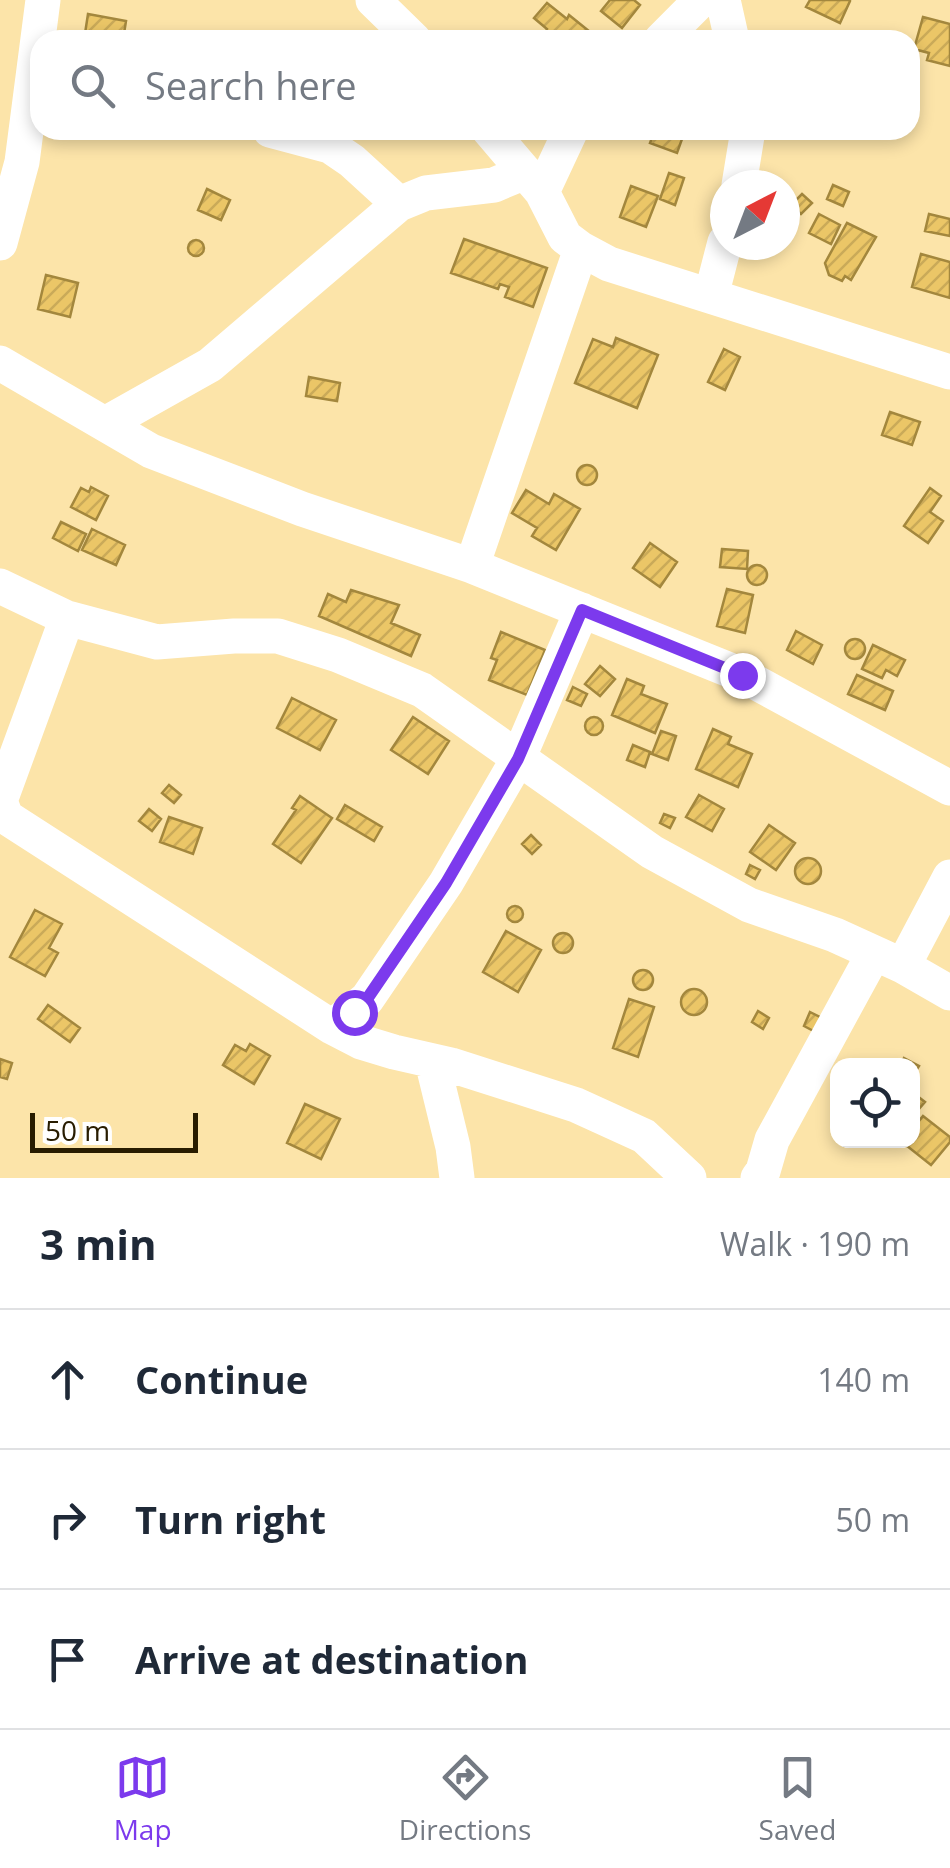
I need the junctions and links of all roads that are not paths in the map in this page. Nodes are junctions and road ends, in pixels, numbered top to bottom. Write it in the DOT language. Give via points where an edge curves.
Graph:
graph roads {
  1 [pos="44,0"];
  2 [pos="373,0"];
  3 [pos="702,0"];
  4 [pos="724,0"];
  5 [pos="41,30"];
  6 [pos="404,30"];
  7 [pos="671,30"];
  8 [pos="730,30"];
  9 [pos="30,112"];
  10 [pos="308,140"];
  11 [pos="498,140"];
  12 [pos="564,140"];
  13 [pos="746,140"];
  14 [pos="741,170"];
  15 [pos="534,182"];
  16 [pos="399,204"];
  17 [pos="0,243"];
  18 [pos="580,249"];
  19 [pos="721,260"];
  20 [pos="712,296"];
  21 [pos="0,362"];
  22 [pos="950,372"];
  23 [pos="106,424"];
  24 [pos="472,566"];
  25 [pos="0,586"];
  26 [pos="582,610"];
  27 [pos="67,618"];
  28 [pos="518,759"];
  29 [pos="950,788"];
  30 [pos="950,876"];
  31 [pos="888,959"];
  32 [pos="950,993"];
  33 [pos="332,1027"];
  34 [pos="432,1060"];
  35 [pos="457,1178"];
  36 [pos="689,1178"];
  37 [pos="758,1178"];
  1 -- 5 [label="street"];
  2 -- 6 [label="street"];
  3 -- 7 [label="street"];
  4 -- 8 [label="street"];
  9 -- 17 [label="street"];
  10 -- 16 [label="street" via="352,161"];
  11 -- 15 [label="street"];
  12 -- 15 [label="street"];
  13 -- 14 [label="street"];
  15 -- 16 [label="street" via="426,193"];
  15 -- 18 [label="street"];
  16 -- 23 [label="street" via="210,365"];
  18 -- 20 [label="street"];
  18 -- 24 [label="street"];
  19 -- 20 [label="street"];
  20 -- 22 [label="street"];
  21 -- 23 [label="street"];
  23 -- 24 [label="street" via="184,465"];
  24 -- 26 [label="street"];
  25 -- 27 [label="street"];
  26 -- 28 [label="street"];
  26 -- 29 [label="street" via="742,675"];
  27 -- 28 [label="street" via="157,642 278,636 323,650 422,690"];
  27 -- 33 [label="street" via="0,801 6,817"];
  28 -- 31 [label="street" via="652,852 748,906"];
  28 -- 33 [label="street" via="446,883 367,999"];
  30 -- 31 [label="street"];
  31 -- 32 [label="street"];
  31 -- 37 [label="street" via="772,1140"];
  33 -- 34 [label="street"];
  34 -- 35 [label="street"];
  34 -- 36 [label="street" via="576,1105 644,1136"];
}
